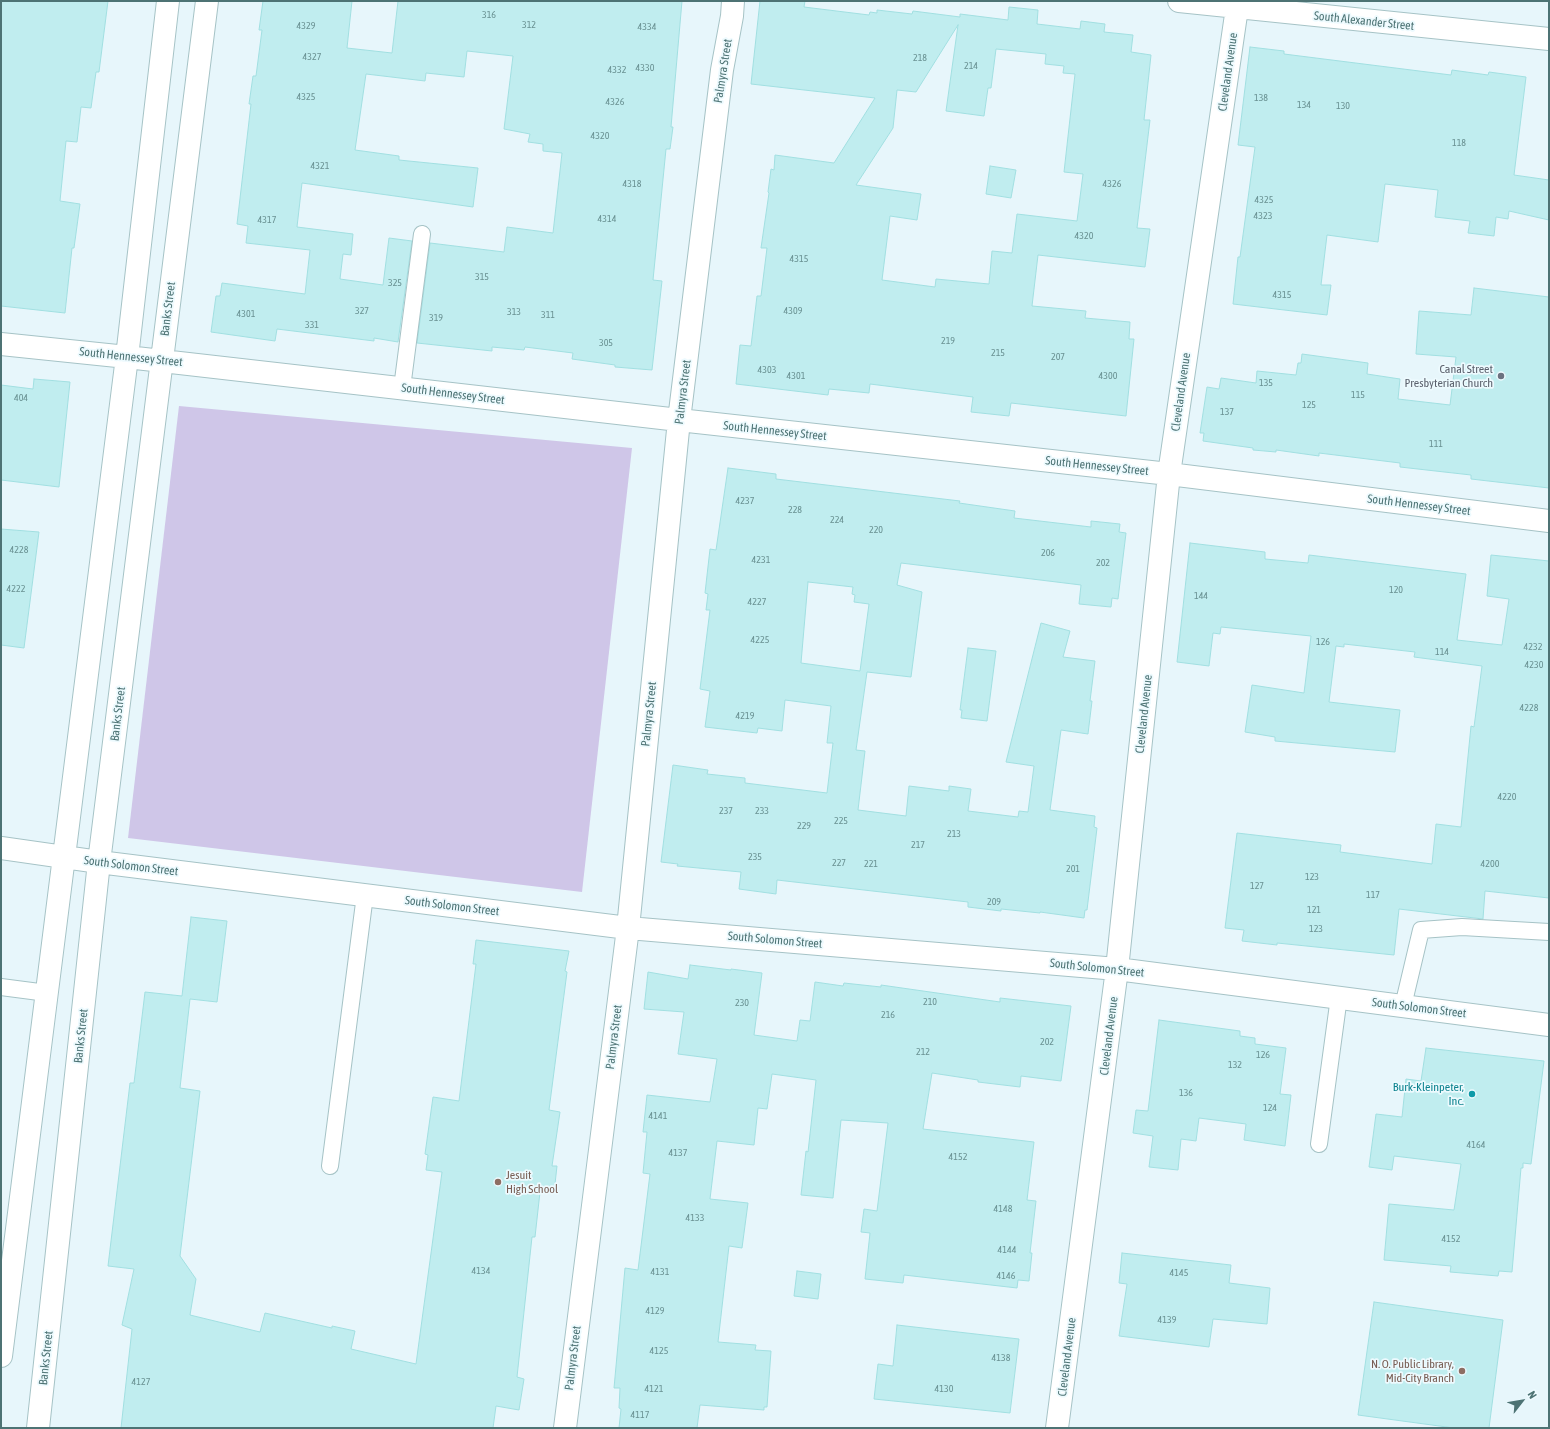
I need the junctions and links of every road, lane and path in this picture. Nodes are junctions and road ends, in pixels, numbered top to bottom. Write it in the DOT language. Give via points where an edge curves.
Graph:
graph roads {
  1 [pos="168,1"];
  2 [pos="207,1"];
  3 [pos="733,1"];
  4 [pos="1179,1"];
  5 [pos="1238,4"];
  6 [pos="1549,39"];
  7 [pos="422,234"];
  8 [pos="1,344"];
  9 [pos="128,357"];
  10 [pos="162,360"];
  11 [pos="402,388"];
  12 [pos="679,420"];
  13 [pos="1170,474"];
  14 [pos="1549,521"];
  15 [pos="1,848"];
  16 [pos="64,857"];
  17 [pos="99,862"];
  18 [pos="365,895"];
  19 [pos="628,928"];
  20 [pos="1549,932"];
  21 [pos="1117,969"];
  22 [pos="1,987"];
  23 [pos="47,993"];
  24 [pos="1339,997"];
  25 [pos="1403,1006"];
  26 [pos="1549,1025"];
  27 [pos="1319,1144"];
  28 [pos="330,1166"];
  29 [pos="1,1356"];
  30 [pos="38,1428"];
  31 [pos="565,1428"];
  32 [pos="1057,1428"];
  1 -- 9 [label="street"];
  2 -- 10 [label="street, Banks Street"];
  3 -- 12 [label="street, Palmyra Street" via="722,70"];
  4 -- 5 [label="street, South Alexander Street"];
  5 -- 6 [label="street, South Alexander Street"];
  5 -- 13 [label="street, Cleveland Avenue"];
  7 -- 11 [label="lane"];
  8 -- 9 [label="street, South Hennessey Street"];
  9 -- 10 [label="street, South Hennessey Street"];
  9 -- 16 [label="street"];
  10 -- 11 [label="street, South Hennessey Street"];
  10 -- 17 [label="street, Banks Street"];
  11 -- 12 [label="street, South Hennessey Street"];
  12 -- 13 [label="street, South Hennessey Street"];
  12 -- 19 [label="street, Palmyra Street"];
  13 -- 14 [label="street, South Hennessey Street"];
  13 -- 21 [label="street, Cleveland Avenue"];
  15 -- 16 [label="street, South Solomon Street"];
  16 -- 17 [label="street, South Solomon Street"];
  16 -- 23 [label="street"];
  17 -- 18 [label="street, South Solomon Street"];
  17 -- 30 [label="street, Banks Street"];
  18 -- 19 [label="street, South Solomon Street"];
  18 -- 28 [label="lane"];
  19 -- 21 [label="street, South Solomon Street"];
  19 -- 31 [label="street, Palmyra Street"];
  20 -- 25 [label="lane" via="1462,927 1421,930"];
  21 -- 24 [label="street, South Solomon Street"];
  21 -- 32 [label="street, Cleveland Avenue"];
  22 -- 23 [label="lane"];
  23 -- 29 [label="street"];
  24 -- 25 [label="street, South Solomon Street"];
  24 -- 27 [label="lane"];
  25 -- 26 [label="street, South Solomon Street"];
}
